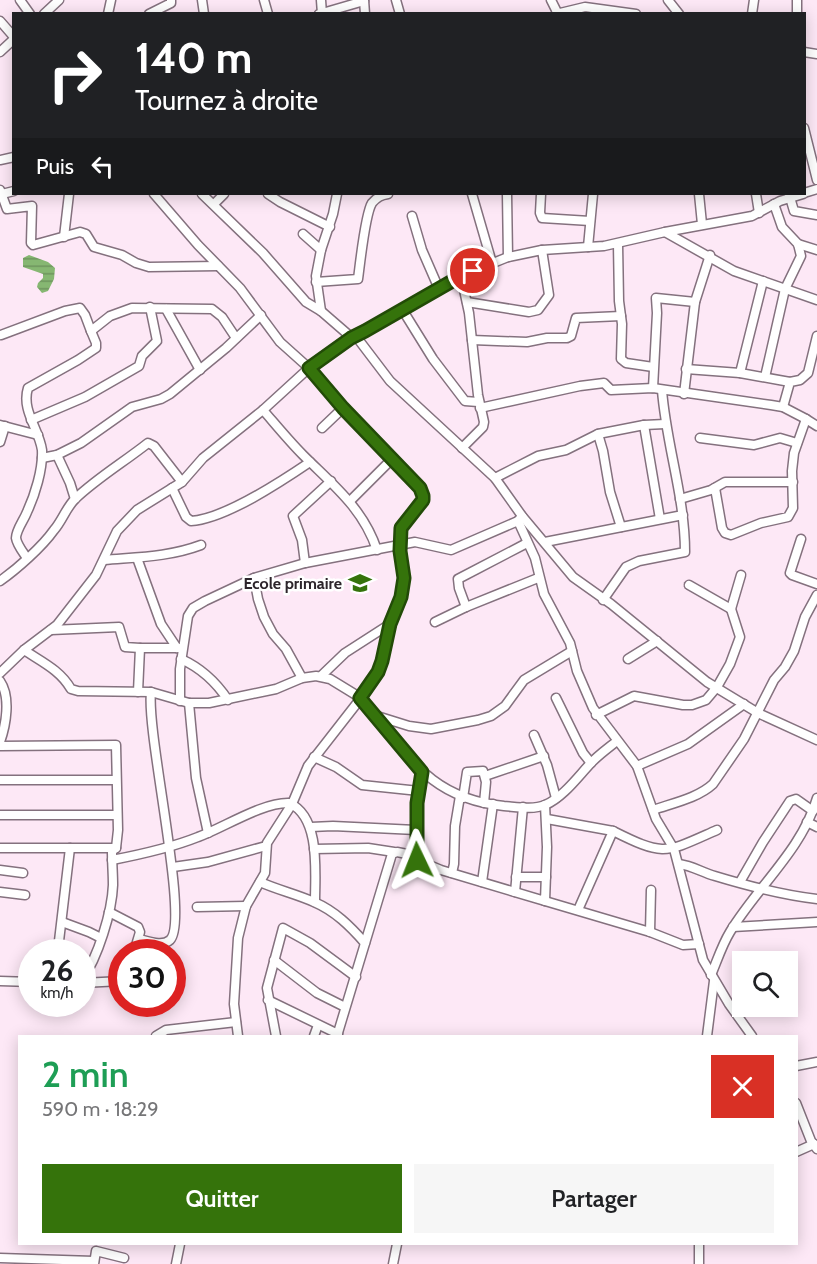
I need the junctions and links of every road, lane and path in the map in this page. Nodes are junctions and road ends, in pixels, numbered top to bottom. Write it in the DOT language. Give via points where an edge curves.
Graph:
graph roads {
  1 [pos="59,0"];
  2 [pos="171,0"];
  3 [pos="364,0"];
  4 [pos="668,0"];
  5 [pos="46,12"];
  6 [pos="153,12"];
  7 [pos="324,12"];
  8 [pos="562,12"];
  9 [pos="621,12"];
  10 [pos="677,12"];
  11 [pos="0,21"];
  12 [pos="12,36"];
  13 [pos="12,40"];
  14 [pos="0,52"];
  15 [pos="806,136"];
  16 [pos="817,180"];
  17 [pos="1,192"];
  18 [pos="69,195"];
  19 [pos="155,195"];
  20 [pos="203,195"];
  21 [pos="223,195"];
  22 [pos="270,195"];
  23 [pos="337,195"];
  24 [pos="385,195"];
  25 [pos="472,195"];
  26 [pos="507,195"];
  27 [pos="541,195"];
  28 [pos="594,195"];
  29 [pos="699,195"];
  30 [pos="756,195"];
  31 [pos="789,196"];
  32 [pos="214,204"];
  33 [pos="774,204"];
  34 [pos="759,213"];
  35 [pos="817,215"];
  36 [pos="412,216"];
  37 [pos="590,221"];
  38 [pos="702,224"];
  39 [pos="330,227"];
  40 [pos="665,232"];
  41 [pos="303,234"];
  42 [pos="64,237"];
  43 [pos="618,244"];
  44 [pos="798,244"];
  45 [pos="588,247"];
  46 [pos="542,249"];
  47 [pos="321,250"];
  48 [pos="817,250"];
  49 [pos="710,255"];
  50 [pos="508,257"];
  51 [pos="492,263"];
  52 [pos="218,266"];
  53 [pos="461,276"];
  54 [pos="763,281"];
  55 [pos="316,282"];
  56 [pos="439,289"];
  57 [pos="785,289"];
  58 [pos="817,300"];
  59 [pos="467,302"];
  60 [pos="695,302"];
  61 [pos="150,307"];
  62 [pos="166,309"];
  63 [pos="402,309"];
  64 [pos="321,311"];
  65 [pos="261,315"];
  66 [pos="621,316"];
  67 [pos="91,331"];
  68 [pos="0,332"];
  69 [pos="353,336"];
  70 [pos="817,336"];
  71 [pos="236,338"];
  72 [pos="472,340"];
  73 [pos="653,367"];
  74 [pos="309,368"];
  75 [pos="686,369"];
  76 [pos="200,370"];
  77 [pos="740,373"];
  78 [pos="765,377"];
  79 [pos="790,382"];
  80 [pos="658,389"];
  81 [pos="684,394"];
  82 [pos="479,405"];
  83 [pos="783,407"];
  84 [pos="343,408"];
  85 [pos="263,410"];
  86 [pos="806,419"];
  87 [pos="31,420"];
  88 [pos="665,424"];
  89 [pos="645,425"];
  90 [pos="3,426"];
  91 [pos="817,426"];
  92 [pos="322,428"];
  93 [pos="598,434"];
  94 [pos="38,435"];
  95 [pos="700,438"];
  96 [pos="0,442"];
  97 [pos="797,443"];
  98 [pos="462,448"];
  99 [pos="57,455"];
  100 [pos="42,458"];
  101 [pos="393,458"];
  102 [pos="310,462"];
  103 [pos="495,478"];
  104 [pos="331,481"];
  105 [pos="182,482"];
  106 [pos="793,482"];
  107 [pos="172,488"];
  108 [pos="715,488"];
  109 [pos="75,499"];
  110 [pos="680,499"];
  111 [pos="350,501"];
  112 [pos="683,515"];
  113 [pos="520,518"];
  114 [pos="660,519"];
  115 [pos="621,527"];
  116 [pos="801,539"];
  117 [pos="545,542"];
  118 [pos="527,543"];
  119 [pos="400,544"];
  120 [pos="201,545"];
  121 [pos="377,550"];
  122 [pos="27,558"];
  123 [pos="138,558"];
  124 [pos="104,560"];
  125 [pos="305,563"];
  126 [pos="741,575"];
  127 [pos="254,578"];
  128 [pos="538,578"];
  129 [pos="0,581"];
  130 [pos="817,584"];
  131 [pos="689,585"];
  132 [pos="817,595"];
  133 [pos="603,600"];
  134 [pos="466,607"];
  135 [pos="731,609"];
  136 [pos="435,622"];
  137 [pos="390,624"];
  138 [pos="50,630"];
  139 [pos="657,641"];
  140 [pos="140,648"];
  141 [pos="180,648"];
  142 [pos="24,650"];
  143 [pos="572,651"];
  144 [pos="181,659"];
  145 [pos="628,659"];
  146 [pos="0,673"];
  147 [pos="321,676"];
  148 [pos="302,678"];
  149 [pos="0,681"];
  150 [pos="717,687"];
  151 [pos="138,692"];
  152 [pos="151,692"];
  153 [pos="360,698"];
  154 [pos="556,698"];
  155 [pos="228,700"];
  156 [pos="180,701"];
  157 [pos="189,703"];
  158 [pos="744,704"];
  159 [pos="758,713"];
  160 [pos="596,715"];
  161 [pos="377,716"];
  162 [pos="534,735"];
  163 [pos="817,740"];
  164 [pos="616,741"];
  165 [pos="0,744"];
  166 [pos="544,756"];
  167 [pos="314,757"];
  168 [pos="591,763"];
  169 [pos="637,766"];
  170 [pos="422,772"];
  171 [pos="485,776"];
  172 [pos="0,780"];
  173 [pos="116,780"];
  174 [pos="419,790"];
  175 [pos="461,797"];
  176 [pos="556,798"];
  177 [pos="817,798"];
  178 [pos="292,804"];
  179 [pos="488,804"];
  180 [pos="545,805"];
  181 [pos="523,807"];
  182 [pos="654,810"];
  183 [pos="813,811"];
  184 [pos="0,815"];
  185 [pos="117,815"];
  186 [pos="547,819"];
  187 [pos="807,822"];
  188 [pos="311,827"];
  189 [pos="817,827"];
  190 [pos="416,830"];
  191 [pos="717,830"];
  192 [pos="613,831"];
  193 [pos="208,833"];
  194 [pos="170,845"];
  195 [pos="266,846"];
  196 [pos="0,848"];
  197 [pos="70,848"];
  198 [pos="116,848"];
  199 [pos="314,849"];
  200 [pos="674,849"];
  201 [pos="394,852"];
  202 [pos="417,856"];
  203 [pos="112,860"];
  204 [pos="679,864"];
  205 [pos="173,867"];
  206 [pos="0,870"];
  207 [pos="23,873"];
  208 [pos="452,873"];
  209 [pos="516,877"];
  210 [pos="546,877"];
  211 [pos="260,882"];
  212 [pos="482,882"];
  213 [pos="740,882"];
  214 [pos="761,889"];
  215 [pos="651,890"];
  216 [pos="0,892"];
  217 [pos="515,892"];
  218 [pos="25,895"];
  219 [pos="817,899"];
  220 [pos="545,901"];
  221 [pos="315,902"];
  222 [pos="246,906"];
  223 [pos="197,907"];
  224 [pos="578,910"];
  225 [pos="109,912"];
  226 [pos="63,922"];
  227 [pos="817,922"];
  228 [pos="733,927"];
  229 [pos="650,932"];
  230 [pos="101,938"];
  231 [pos="60,939"];
  232 [pos="139,939"];
  233 [pos="171,939"];
  234 [pos="365,943"];
  235 [pos="699,944"];
  236 [pos="96,953"];
  237 [pos="274,960"];
  238 [pos="356,977"];
  239 [pos="712,978"];
  240 [pos="0,981"];
  241 [pos="18,982"];
  242 [pos="268,1000"];
  243 [pos="345,1007"];
  244 [pos="236,1022"];
  245 [pos="318,1024"];
  246 [pos="159,1035"];
  247 [pos="238,1035"];
  248 [pos="276,1035"];
  249 [pos="314,1035"];
  250 [pos="337,1035"];
  251 [pos="707,1035"];
  252 [pos="751,1035"];
  253 [pos="817,1062"];
  254 [pos="798,1066"];
  255 [pos="798,1108"];
  256 [pos="815,1147"];
  257 [pos="798,1151"];
  258 [pos="180,1245"];
  259 [pos="397,1245"];
  260 [pos="699,1245"];
  261 [pos="0,1258"];
  262 [pos="124,1258"];
  263 [pos="94,1263"];
  264 [pos="176,1264"];
  265 [pos="393,1264"];
  266 [pos="699,1264"];
  1 -- 5 [label="street"];
  2 -- 6 [label="street"];
  3 -- 7 [label="street"];
  4 -- 10 [label="street"];
  8 -- 9 [label="street" via="585,7"];
  11 -- 12 [label="street"];
  13 -- 14 [label="street"];
  15 -- 16 [label="street"];
  17 -- 42 [label="street" via="7,209 32,206 32,245"];
  18 -- 42 [label="street"];
  19 -- 52 [label="street"];
  20 -- 32 [label="street"];
  21 -- 32 [label="street"];
  22 -- 39 [label="street"];
  23 -- 39 [label="street"];
  24 -- 55 [label="street" via="377,198 370,208 358,279"];
  25 -- 51 [label="street"];
  26 -- 50 [label="street"];
  27 -- 37 [label="street" via="542,218"];
  28 -- 37 [label="street"];
  29 -- 38 [label="street"];
  30 -- 34 [label="street"];
  31 -- 33 [label="street"];
  31 -- 35 [label="street" via="794,211"];
  32 -- 64 [label="street" via="306,302"];
  33 -- 34 [label="street"];
  33 -- 44 [label="street" via="782,227"];
  34 -- 38 [label="street"];
  36 -- 56 [label="street"];
  37 -- 45 [label="street"];
  38 -- 40 [label="street"];
  39 -- 47 [label="street"];
  40 -- 43 [label="street"];
  40 -- 49 [label="street"];
  41 -- 47 [label="street"];
  42 -- 52 [label="street" via="82,232 94,247 149,267"];
  43 -- 45 [label="street"];
  43 -- 66 [label="street"];
  44 -- 48 [label="street"];
  44 -- 57 [label="street" via="801,256"];
  45 -- 46 [label="street"];
  46 -- 50 [label="street"];
  46 -- 59 [label="street" via="549,295 537,311"];
  47 -- 55 [label="street"];
  49 -- 54 [label="street" via="734,271"];
  49 -- 60 [label="street"];
  50 -- 51 [label="street"];
  51 -- 53 [label="street"];
  52 -- 65 [label="street"];
  53 -- 56 [label="street"];
  53 -- 59 [label="street"];
  54 -- 57 [label="street"];
  54 -- 77 [label="street"];
  55 -- 64 [label="street"];
  56 -- 63 [label="street"];
  57 -- 58 [label="street"];
  57 -- 78 [label="street"];
  59 -- 72 [label="street"];
  60 -- 73 [label="street" via="656,298"];
  60 -- 75 [label="street"];
  61 -- 62 [label="street"];
  61 -- 67 [label="street" via="118,313"];
  61 -- 87 [label="street" via="157,341 142,355 138,366 68,406"];
  62 -- 71 [label="street" via="214,310"];
  62 -- 76 [label="street"];
  63 -- 69 [label="street"];
  63 -- 82 [label="street" via="465,401"];
  64 -- 69 [label="street"];
  65 -- 71 [label="street"];
  65 -- 74 [label="street" via="280,342"];
  66 -- 72 [label="street" via="576,318 567,338 527,342"];
  66 -- 73 [label="street" via="621,361"];
  67 -- 68 [label="street" via="80,308"];
  67 -- 87 [label="street" via="96,348 28,388"];
  69 -- 74 [label="street"];
  69 -- 98 [label="street" via="390,381"];
  70 -- 79 [label="street" via="808,373 801,380"];
  71 -- 76 [label="street"];
  72 -- 82 [label="street"];
  73 -- 80 [label="street"];
  74 -- 84 [label="street"];
  74 -- 85 [label="street"];
  75 -- 77 [label="street"];
  75 -- 81 [label="street"];
  76 -- 99 [label="street" via="166,397 132,407 94,435"];
  77 -- 78 [label="street"];
  78 -- 79 [label="street"];
  79 -- 83 [label="street"];
  80 -- 81 [label="street"];
  80 -- 82 [label="street" via="611,390 601,383"];
  80 -- 88 [label="street"];
  81 -- 83 [label="street"];
  82 -- 98 [label="street" via="484,426"];
  83 -- 86 [label="street"];
  84 -- 92 [label="street"];
  84 -- 101 [label="street"];
  85 -- 102 [label="street"];
  85 -- 105 [label="street" via="203,458"];
  86 -- 91 [label="street"];
  86 -- 97 [label="street"];
  87 -- 94 [label="street"];
  88 -- 89 [label="street"];
  88 -- 110 [label="street"];
  89 -- 93 [label="street"];
  89 -- 114 [label="street"];
  90 -- 94 [label="street"];
  90 -- 96 [label="street"];
  93 -- 103 [label="street" via="569,449 538,456"];
  93 -- 115 [label="street"];
  94 -- 100 [label="street"];
  95 -- 97 [label="street" via="754,445 780,438"];
  97 -- 106 [label="street"];
  98 -- 103 [label="street"];
  99 -- 100 [label="street"];
  99 -- 109 [label="street"];
  100 -- 122 [label="street" via="34,495 16,535"];
  101 -- 111 [label="street"];
  101 -- 119 [label="street" via="420,488 423,497 401,528"];
  102 -- 104 [label="street"];
  102 -- 107 [label="street" via="268,490 197,521 186,517"];
  103 -- 113 [label="street"];
  104 -- 111 [label="street"];
  104 -- 125 [label="street" via="293,516"];
  105 -- 107 [label="street"];
  105 -- 109 [label="street" via="148,443"];
  106 -- 108 [label="street" via="725,482"];
  106 -- 108 [label="street" via="793,508 788,517 731,535 722,528"];
  107 -- 124 [label="street" via="127,521 114,536"];
  108 -- 110 [label="street"];
  109 -- 122 [label="street" via="53,532"];
  110 -- 112 [label="street"];
  111 -- 121 [label="street" via="367,525"];
  112 -- 114 [label="street"];
  112 -- 133 [label="street" via="685,552 626,567"];
  113 -- 117 [label="street"];
  113 -- 118 [label="street"];
  113 -- 119 [label="street" via="451,550 415,542"];
  114 -- 115 [label="street"];
  115 -- 117 [label="street"];
  116 -- 130 [label="street" via="790,573"];
  117 -- 133 [label="street" via="573,577"];
  118 -- 128 [label="street" via="536,561"];
  118 -- 134 [label="street" via="458,579"];
  119 -- 121 [label="street"];
  119 -- 137 [label="street" via="404,585"];
  120 -- 123 [label="street"];
  121 -- 125 [label="street"];
  122 -- 129 [label="street"];
  123 -- 124 [label="street"];
  123 -- 141 [label="street" via="161,624"];
  124 -- 138 [label="street" via="87,588"];
  125 -- 127 [label="street"];
  126 -- 135 [label="street"];
  127 -- 141 [label="street" via="193,608"];
  127 -- 148 [label="street" via="264,617"];
  128 -- 134 [label="street"];
  128 -- 143 [label="street"];
  131 -- 135 [label="street"];
  132 -- 159 [label="street" via="794,651"];
  133 -- 139 [label="street"];
  134 -- 136 [label="street"];
  135 -- 150 [label="street" via="740,637"];
  137 -- 147 [label="street" via="345,653"];
  137 -- 153 [label="street" via="378,672"];
  138 -- 140 [label="street" via="118,627 125,647"];
  138 -- 142 [label="street"];
  139 -- 145 [label="street"];
  139 -- 150 [label="street"];
  140 -- 141 [label="street"];
  140 -- 151 [label="street"];
  141 -- 144 [label="street"];
  142 -- 146 [label="street"];
  142 -- 151 [label="street" via="65,678 71,689"];
  143 -- 160 [label="street"];
  143 -- 161 [label="street" via="524,680 505,706 490,716 431,729"];
  144 -- 155 [label="street" via="207,675"];
  144 -- 156 [label="street"];
  147 -- 148 [label="street"];
  147 -- 153 [label="street"];
  148 -- 155 [label="street" via="276,689"];
  149 -- 165 [label="street" via="6,700"];
  150 -- 158 [label="street"];
  150 -- 160 [label="street" via="706,700 692,705 634,696"];
  151 -- 152 [label="street"];
  152 -- 156 [label="street"];
  152 -- 194 [label="street" via="161,802"];
  153 -- 161 [label="street"];
  153 -- 167 [label="street"];
  154 -- 168 [label="street"];
  155 -- 157 [label="street"];
  156 -- 157 [label="street"];
  157 -- 193 [label="street" via="196,778"];
  158 -- 159 [label="street"];
  158 -- 169 [label="street" via="688,744"];
  159 -- 163 [label="street"];
  159 -- 182 [label="street" via="710,787"];
  160 -- 164 [label="street"];
  161 -- 170 [label="street"];
  162 -- 166 [label="street"];
  164 -- 168 [label="street"];
  164 -- 169 [label="street"];
  165 -- 173 [label="street" via="114,744"];
  166 -- 171 [label="street"];
  166 -- 176 [label="street"];
  167 -- 174 [label="street" via="362,785"];
  167 -- 178 [label="street"];
  168 -- 176 [label="street"];
  169 -- 182 [label="street"];
  170 -- 174 [label="street"];
  170 -- 175 [label="street"];
  171 -- 175 [label="street" via="483,771 467,772"];
  171 -- 179 [label="street"];
  172 -- 173 [label="street"];
  173 -- 185 [label="street"];
  174 -- 190 [label="street"];
  175 -- 179 [label="street"];
  175 -- 208 [label="street"];
  176 -- 180 [label="street"];
  177 -- 183 [label="street"];
  178 -- 188 [label="street"];
  178 -- 193 [label="street" via="270,807"];
  178 -- 195 [label="street"];
  179 -- 181 [label="street"];
  179 -- 212 [label="street"];
  180 -- 181 [label="street"];
  180 -- 186 [label="street"];
  181 -- 209 [label="street"];
  182 -- 200 [label="street"];
  183 -- 187 [label="street"];
  183 -- 213 [label="street" via="796,799 790,801"];
  184 -- 185 [label="street"];
  185 -- 198 [label="street"];
  186 -- 192 [label="street"];
  186 -- 210 [label="street"];
  187 -- 189 [label="street"];
  187 -- 214 [label="street" via="783,863"];
  188 -- 190 [label="street"];
  188 -- 199 [label="street"];
  190 -- 202 [label="street"];
  191 -- 200 [label="street"];
  192 -- 200 [label="street" via="644,846"];
  192 -- 224 [label="street"];
  193 -- 194 [label="street"];
  194 -- 203 [label="street"];
  194 -- 205 [label="street"];
  195 -- 205 [label="street"];
  195 -- 211 [label="street" via="266,870"];
  196 -- 197 [label="street"];
  197 -- 198 [label="street"];
  197 -- 226 [label="street"];
  198 -- 203 [label="street"];
  199 -- 201 [label="street" via="368,848"];
  199 -- 221 [label="street"];
  200 -- 204 [label="street"];
  201 -- 202 [label="street"];
  201 -- 234 [label="street"];
  202 -- 208 [label="street" via="417,860"];
  203 -- 225 [label="street"];
  204 -- 213 [label="street"];
  204 -- 235 [label="street"];
  205 -- 233 [label="street" via="175,904"];
  206 -- 207 [label="street"];
  208 -- 212 [label="street"];
  209 -- 210 [label="street"];
  209 -- 217 [label="street"];
  210 -- 220 [label="street"];
  211 -- 221 [label="street"];
  211 -- 222 [label="street"];
  212 -- 217 [label="street"];
  213 -- 214 [label="street"];
  214 -- 219 [label="street"];
  214 -- 228 [label="street"];
  215 -- 229 [label="street"];
  216 -- 218 [label="street"];
  217 -- 220 [label="street"];
  220 -- 224 [label="street"];
  221 -- 234 [label="street" via="345,921"];
  222 -- 223 [label="street"];
  222 -- 244 [label="street" via="237,957"];
  224 -- 229 [label="street"];
  225 -- 230 [label="street"];
  225 -- 232 [label="street" via="138,926"];
  226 -- 230 [label="street"];
  226 -- 231 [label="street"];
  227 -- 228 [label="street"];
  228 -- 239 [label="street"];
  229 -- 235 [label="street" via="683,945"];
  230 -- 236 [label="street"];
  234 -- 238 [label="street"];
  235 -- 239 [label="street"];
  237 -- 238 [label="street" via="284,928"];
  237 -- 242 [label="street" via="267,984"];
  237 -- 243 [label="street" via="317,993"];
  238 -- 243 [label="street"];
  239 -- 251 [label="street"];
  239 -- 252 [label="street"];
  240 -- 241 [label="street"];
  242 -- 245 [label="street"];
  242 -- 248 [label="street"];
  243 -- 250 [label="street"];
  244 -- 246 [label="street" via="166,1030"];
  244 -- 247 [label="street"];
  245 -- 249 [label="street"];
  245 -- 250 [label="street"];
  253 -- 254 [label="street"];
  255 -- 256 [label="street"];
  256 -- 257 [label="street"];
  258 -- 264 [label="street"];
  259 -- 265 [label="street"];
  260 -- 266 [label="street"];
  261 -- 263 [label="street"];
  262 -- 263 [label="street" via="97,1251"];
}
